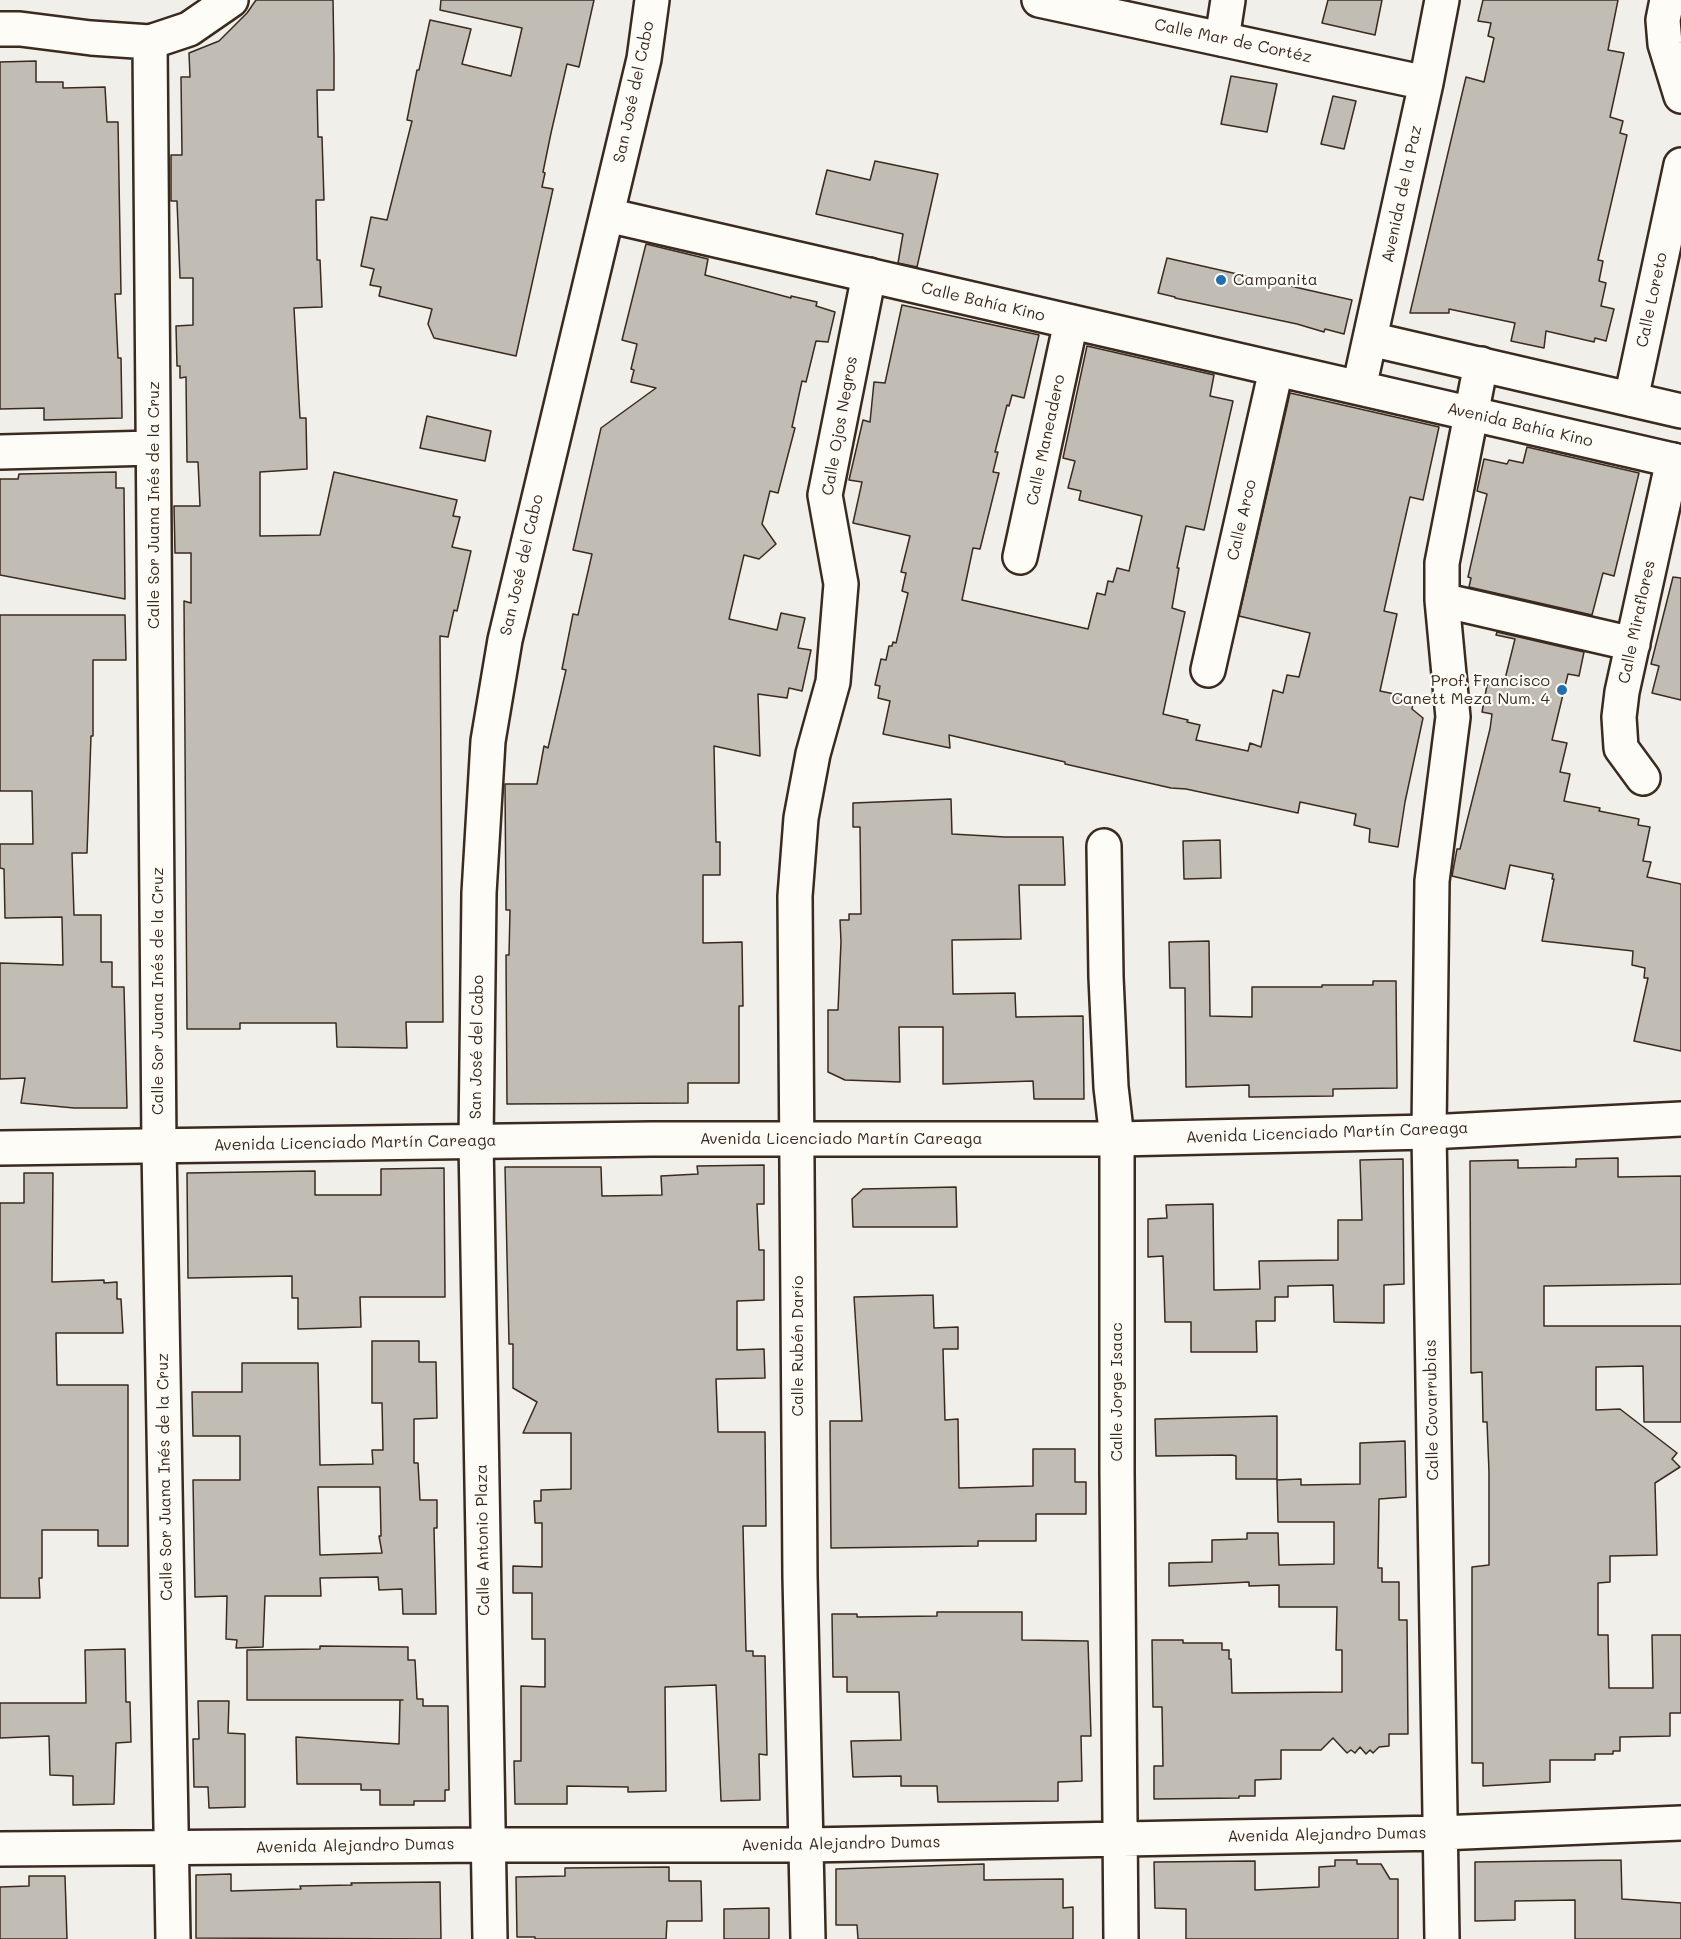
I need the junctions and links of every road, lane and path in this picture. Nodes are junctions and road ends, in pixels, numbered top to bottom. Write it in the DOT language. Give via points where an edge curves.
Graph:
graph roads {
  1 [pos="231,0"];
  2 [pos="652,0"];
  3 [pos="1039,0"];
  4 [pos="1228,0"];
  5 [pos="1442,0"];
  6 [pos="1667,0"];
  7 [pos="0,29"];
  8 [pos="1222,39"];
  9 [pos="150,42"];
  10 [pos="1426,83"];
  11 [pos="1681,96"];
  12 [pos="1681,165"];
  13 [pos="607,215"];
  14 [pos="869,275"];
  15 [pos="1071,322"];
  16 [pos="1370,339"];
  17 [pos="1481,364"];
  18 [pos="1276,370"];
  19 [pos="1359,388"];
  20 [pos="1631,399"];
  21 [pos="1681,411"];
  22 [pos="1470,414"];
  23 [pos="153,448"];
  24 [pos="0,452"];
  25 [pos="1677,461"];
  26 [pos="1020,557"];
  27 [pos="1442,600"];
  28 [pos="1633,644"];
  29 [pos="1208,670"];
  30 [pos="813,754"];
  31 [pos="1643,778"];
  32 [pos="1104,846"];
  33 [pos="1681,1119"];
  34 [pos="1429,1132"];
  35 [pos="796,1138"];
  36 [pos="1117,1139"];
  37 [pos="476,1141"];
  38 [pos="159,1147"];
  39 [pos="0,1148"];
  40 [pos="1681,1823"];
  41 [pos="1440,1833"];
  42 [pos="1119,1839"];
  43 [pos="489,1845"];
  44 [pos="807,1845"];
  45 [pos="172,1848"];
  46 [pos="0,1849"];
  47 [pos="173,1939"];
  48 [pos="490,1939"];
  49 [pos="808,1939"];
  50 [pos="1121,1939"];
  51 [pos="1442,1939"];
  1 -- 9 [label="street" via="189,29"];
  2 -- 13 [label="street, San José del Cabo" via="644,59"];
  3 -- 8 [label="street, Calle Mar de Cortéz"];
  4 -- 8 [label="street"];
  5 -- 10 [label="street, Avenida de la Paz"];
  6 -- 11 [label="street" via="1665,44"];
  7 -- 9 [label="street"];
  8 -- 10 [label="street, Calle Mar de Cortéz"];
  9 -- 23 [label="street, Calle Sor Juana Inés de la Cruz"];
  10 -- 16 [label="street, Avenida de la Paz"];
  12 -- 20 [label="street, Calle Loreto"];
  13 -- 14 [label="street, Calle Bahía Kino"];
  13 -- 37 [label="street, San José del Cabo" via="504,640 488,741 479,893"];
  14 -- 15 [label="street, Calle Bahía Kino"];
  14 -- 30 [label="street, Calle Ojos Negros" via="825,495 841,584 833,682"];
  15 -- 18 [label="street, Calle Bahía Kino"];
  15 -- 26 [label="street, Calle Maneadero"];
  16 -- 17 [label="street"];
  16 -- 19 [label="street, Avenida de la Paz"];
  17 -- 20 [label="street"];
  17 -- 22 [label="street, Calle Covarrubias"];
  18 -- 19 [label="street, Calle Bahía Kino"];
  18 -- 29 [label="street, Calle Arco"];
  19 -- 22 [label="street, Avenida Bahía Kino"];
  20 -- 21 [label="street"];
  22 -- 25 [label="street, Avenida Bahía Kino"];
  22 -- 27 [label="street, Calle Covarrubias" via="1442,563"];
  23 -- 24 [label="street"];
  23 -- 38 [label="street, Calle Sor Juana Inés de la Cruz"];
  25 -- 28 [label="street, Calle Miraflores"];
  27 -- 28 [label="street"];
  27 -- 34 [label="street, Calle Covarrubias" via="1453,717 1432,881"];
  28 -- 31 [label="street, Calle Miraflores" via="1619,717 1620,748"];
  30 -- 35 [label="street, Calle Rubén Darío" via="801,818 795,896"];
  32 -- 36 [label="street, Calle Jorge Isaac" via="1109,1042"];
  33 -- 34 [label="street, Avenida Licenciado Martín Careaga"];
  34 -- 36 [label="street, Avenida Licenciado Martín Careaga"];
  34 -- 41 [label="street, Calle Covarrubias"];
  35 -- 36 [label="street, Avenida Licenciado Martín Careaga"];
  35 -- 37 [label="street, Avenida Licenciado Martín Careaga"];
  35 -- 44 [label="street, Calle Rubén Darío"];
  36 -- 42 [label="street, Calle Jorge Isaac"];
  37 -- 38 [label="street, Avenida Licenciado Martín Careaga"];
  37 -- 43 [label="street, Calle Antonio Plaza"];
  38 -- 39 [label="street, Avenida Licenciado Martín Careaga"];
  38 -- 45 [label="street, Calle Sor Juana Inés de la Cruz"];
  40 -- 41 [label="street, Avenida Alejandro Dumas"];
  41 -- 42 [label="street, Avenida Alejandro Dumas"];
  41 -- 51 [label="street, Calle Covarrubias"];
  42 -- 44 [label="street, Avenida Alejandro Dumas"];
  42 -- 50 [label="street, Calle Jorge Isaac"];
  43 -- 44 [label="street, Avenida Alejandro Dumas"];
  43 -- 45 [label="street, Avenida Alejandro Dumas"];
  43 -- 48 [label="street, Calle Antonio Plaza"];
  44 -- 49 [label="street, Calle Rubén Darío"];
  45 -- 46 [label="street, Avenida Alejandro Dumas"];
  45 -- 47 [label="street, Calle Sor Juana Inés de la Cruz"];
}
